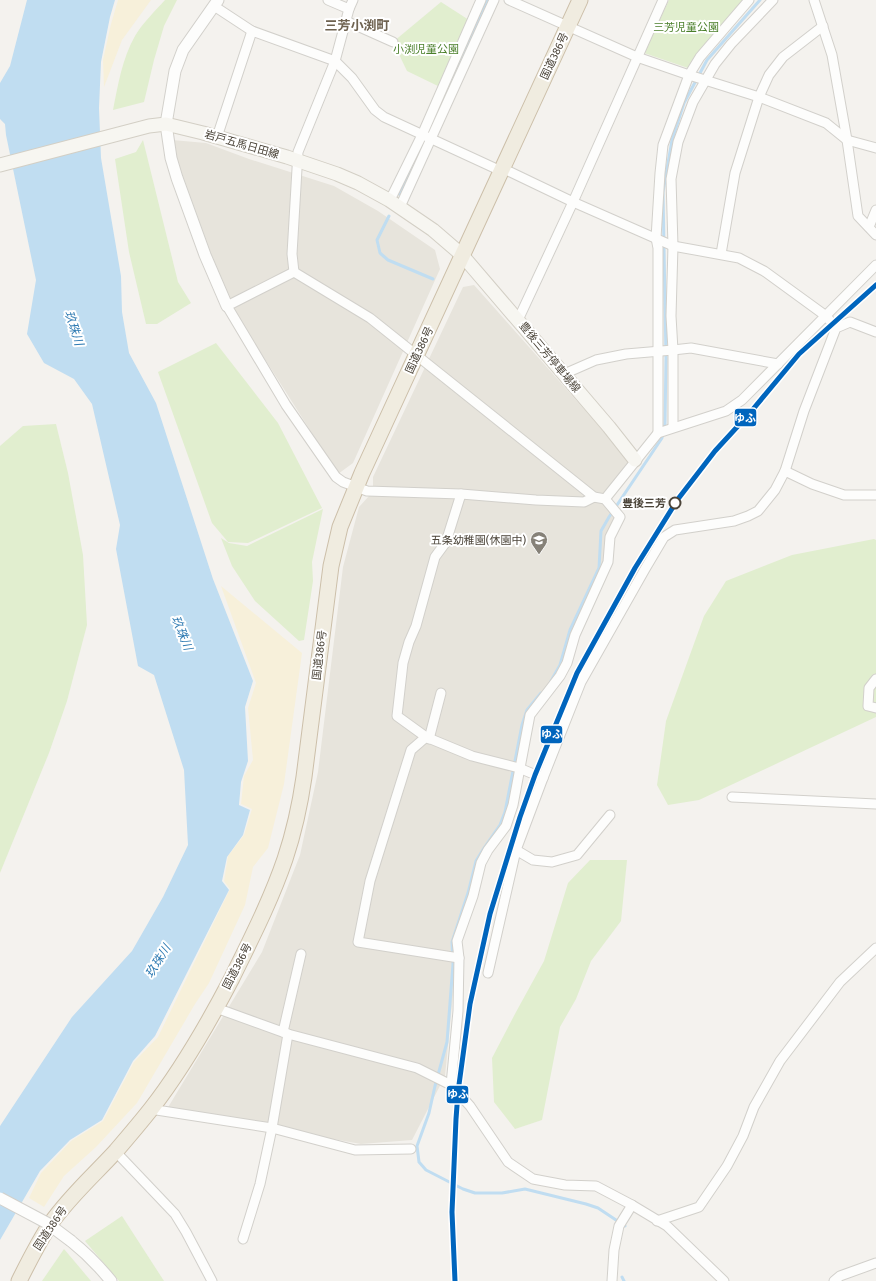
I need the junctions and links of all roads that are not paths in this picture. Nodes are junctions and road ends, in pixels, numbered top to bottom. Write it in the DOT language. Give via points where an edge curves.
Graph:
graph roads {
  1 [pos="328,0"];
  2 [pos="353,0"];
  3 [pos="481,0"];
  4 [pos="494,0"];
  5 [pos="509,0"];
  6 [pos="580,0"];
  7 [pos="663,0"];
  8 [pos="749,0"];
  9 [pos="773,0"];
  10 [pos="814,0"];
  11 [pos="216,3"];
  12 [pos="349,9"];
  13 [pos="346,21"];
  14 [pos="568,26"];
  15 [pos="823,26"];
  16 [pos="252,31"];
  17 [pos="393,42"];
  18 [pos="637,57"];
  19 [pos="335,61"];
  20 [pos="689,75"];
  21 [pos="705,80"];
  22 [pos="759,97"];
  23 [pos="166,124"];
  24 [pos="422,135"];
  25 [pos="217,137"];
  26 [pos="431,139"];
  27 [pos="847,140"];
  28 [pos="876,148"];
  29 [pos="298,161"];
  30 [pos="1,164"];
  31 [pos="502,169"];
  32 [pos="572,202"];
  33 [pos="394,204"];
  34 [pos="876,210"];
  35 [pos="869,227"];
  36 [pos="876,235"];
  37 [pos="656,238"];
  38 [pos="673,246"];
  39 [pos="721,254"];
  40 [pos="462,256"];
  41 [pos="876,265"];
  42 [pos="294,272"];
  43 [pos="227,306"];
  44 [pos="826,316"];
  45 [pos="518,320"];
  46 [pos="836,328"];
  47 [pos="876,332"];
  48 [pos="673,350"];
  49 [pos="658,352"];
  50 [pos="416,355"];
  51 [pos="778,364"];
  52 [pos="564,374"];
  53 [pos="673,427"];
  54 [pos="658,433"];
  55 [pos="635,460"];
  56 [pos="785,471"];
  57 [pos="356,487"];
  58 [pos="461,494"];
  59 [pos="876,495"];
  60 [pos="594,497"];
  61 [pos="605,499"];
  62 [pos="876,679"];
  63 [pos="441,694"];
  64 [pos="876,708"];
  65 [pos="427,738"];
  66 [pos="515,767"];
  67 [pos="544,778"];
  68 [pos="732,797"];
  69 [pos="876,804"];
  70 [pos="610,814"];
  71 [pos="516,850"];
  72 [pos="876,948"];
  73 [pos="301,954"];
  74 [pos="459,958"];
  75 [pos="488,973"];
  76 [pos="216,1008"];
  77 [pos="286,1033"];
  78 [pos="448,1083"];
  79 [pos="150,1109"];
  80 [pos="272,1128"];
  81 [pos="411,1148"];
  82 [pos="116,1151"];
  83 [pos="0,1198"];
  84 [pos="632,1205"];
  85 [pos="657,1220"];
  86 [pos="243,1239"];
  87 [pos="876,1263"];
  88 [pos="19,1281"];
  89 [pos="111,1281"];
  90 [pos="212,1281"];
  91 [pos="612,1281"];
  92 [pos="724,1281"];
  93 [pos="834,1281"];
  1 -- 12 [label="street"];
  2 -- 12 [label="street"];
  3 -- 24 [label="street"];
  4 -- 26 [label="street"];
  5 -- 14 [label="street"];
  6 -- 14 [label="highway, 国道386号"];
  7 -- 18 [label="street"];
  8 -- 20 [label="street" via="700,57"];
  9 -- 21 [label="street" via="731,44"];
  10 -- 15 [label="street"];
  11 -- 16 [label="street"];
  11 -- 23 [label="street" via="183,50 175,71"];
  12 -- 13 [label="street"];
  13 -- 17 [label="street"];
  13 -- 19 [label="street"];
  14 -- 18 [label="street"];
  14 -- 31 [label="highway, 国道386号"];
  15 -- 22 [label="street" via="783,57 769,75"];
  15 -- 27 [label="street" via="832,55"];
  16 -- 19 [label="street"];
  16 -- 25 [label="street"];
  18 -- 20 [label="street"];
  18 -- 32 [label="street"];
  19 -- 24 [label="street" via="352,78 375,110"];
  19 -- 29 [label="street" via="298,152"];
  20 -- 21 [label="street"];
  20 -- 37 [label="street" via="663,145"];
  21 -- 22 [label="street"];
  21 -- 38 [label="street" via="693,102 678,142 671,179"];
  22 -- 27 [label="street" via="826,124"];
  22 -- 39 [label="street" via="735,173"];
  23 -- 25 [label="main road, 岩戸五馬日田線"];
  23 -- 30 [label="main road, 岩戸五馬日田線" via="149,126"];
  23 -- 43 [label="street" via="177,178"];
  24 -- 26 [label="street"];
  24 -- 33 [label="street" via="393,194"];
  25 -- 29 [label="main road, 岩戸五馬日田線"];
  26 -- 31 [label="street"];
  26 -- 33 [label="street"];
  27 -- 28 [label="street"];
  27 -- 35 [label="street" via="858,216"];
  29 -- 33 [label="main road, 岩戸五馬日田線" via="358,183"];
  29 -- 42 [label="street" via="292,254"];
  31 -- 32 [label="street"];
  31 -- 40 [label="highway, 国道386号"];
  32 -- 37 [label="street"];
  32 -- 45 [label="street"];
  33 -- 40 [label="main road, 岩戸五馬日田線" via="433,230"];
  34 -- 35 [label="street"];
  35 -- 36 [label="street"];
  37 -- 38 [label="street"];
  37 -- 49 [label="street"];
  38 -- 39 [label="street"];
  38 -- 48 [label="street"];
  39 -- 44 [label="street" via="739,258 764,271"];
  40 -- 45 [label="main road, 豊後三芳停車場線"];
  40 -- 50 [label="highway, 国道386号"];
  41 -- 44 [label="street"];
  42 -- 43 [label="street"];
  42 -- 50 [label="street" via="370,318"];
  43 -- 57 [label="street" via="286,405 336,477"];
  44 -- 46 [label="street"];
  44 -- 51 [label="street"];
  45 -- 52 [label="main road, 豊後三芳停車場線"];
  46 -- 47 [label="street" via="850,322"];
  46 -- 56 [label="street"];
  48 -- 49 [label="street"];
  48 -- 51 [label="street" via="691,348"];
  48 -- 53 [label="street"];
  49 -- 52 [label="street" via="626,354 596,360"];
  49 -- 54 [label="street"];
  50 -- 57 [label="highway, 国道386号"];
  50 -- 60 [label="street"];
  51 -- 53 [label="street" via="742,400 726,411"];
  52 -- 55 [label="main road, 豊後三芳停車場線"];
  53 -- 54 [label="street"];
  54 -- 55 [label="street"];
  55 -- 61 [label="street"];
  56 -- 59 [label="street" via="844,495"];
  56 -- 67 [label="street" via="775,490 758,511 734,521 675,530 664,537 581,682"];
  57 -- 58 [label="street" via="367,490"];
  57 -- 76 [label="highway, 国道386号" via="340,527 331,566 304,777 292,835 274,888"];
  58 -- 60 [label="street" via="584,502"];
  58 -- 65 [label="street" via="446,542 435,557 403,663 397,716"];
  60 -- 61 [label="street"];
  61 -- 66 [label="street" via="620,517 610,537 608,562 575,635 567,663 530,715"];
  62 -- 64 [label="street" via="869,688 868,706"];
  63 -- 65 [label="street"];
  65 -- 66 [label="street" via="472,756"];
  65 -- 74 [label="street" via="411,750 370,881 358,942"];
  66 -- 67 [label="street"];
  66 -- 74 [label="street" via="513,805 506,826 481,862 473,896 457,941"];
  67 -- 71 [label="street"];
  68 -- 69 [label="street"];
  70 -- 71 [label="street" via="578,854 552,862 533,860"];
  71 -- 75 [label="street"];
  72 -- 85 [label="street" via="840,982 780,1061 754,1107 743,1136 727,1166 699,1207"];
  73 -- 77 [label="street"];
  74 -- 78 [label="street" via="458,1011"];
  76 -- 77 [label="street"];
  76 -- 79 [label="highway, 国道386号" via="186,1059"];
  77 -- 78 [label="street" via="417,1068"];
  77 -- 80 [label="street"];
  78 -- 84 [label="street" via="470,1106 508,1162 533,1179 565,1185 596,1186"];
  79 -- 80 [label="street"];
  79 -- 82 [label="highway, 国道386号"];
  80 -- 81 [label="street" via="355,1150"];
  80 -- 86 [label="street" via="260,1184"];
  82 -- 88 [label="highway, 国道386号" via="84,1183 51,1223"];
  82 -- 90 [label="street" via="175,1214"];
  83 -- 89 [label="street, bridge" via="47,1223 87,1255"];
  84 -- 85 [label="street"];
  84 -- 91 [label="street" via="619,1226"];
  85 -- 92 [label="street" via="667,1226"];
  87 -- 93 [label="street" via="840,1276"];
}
